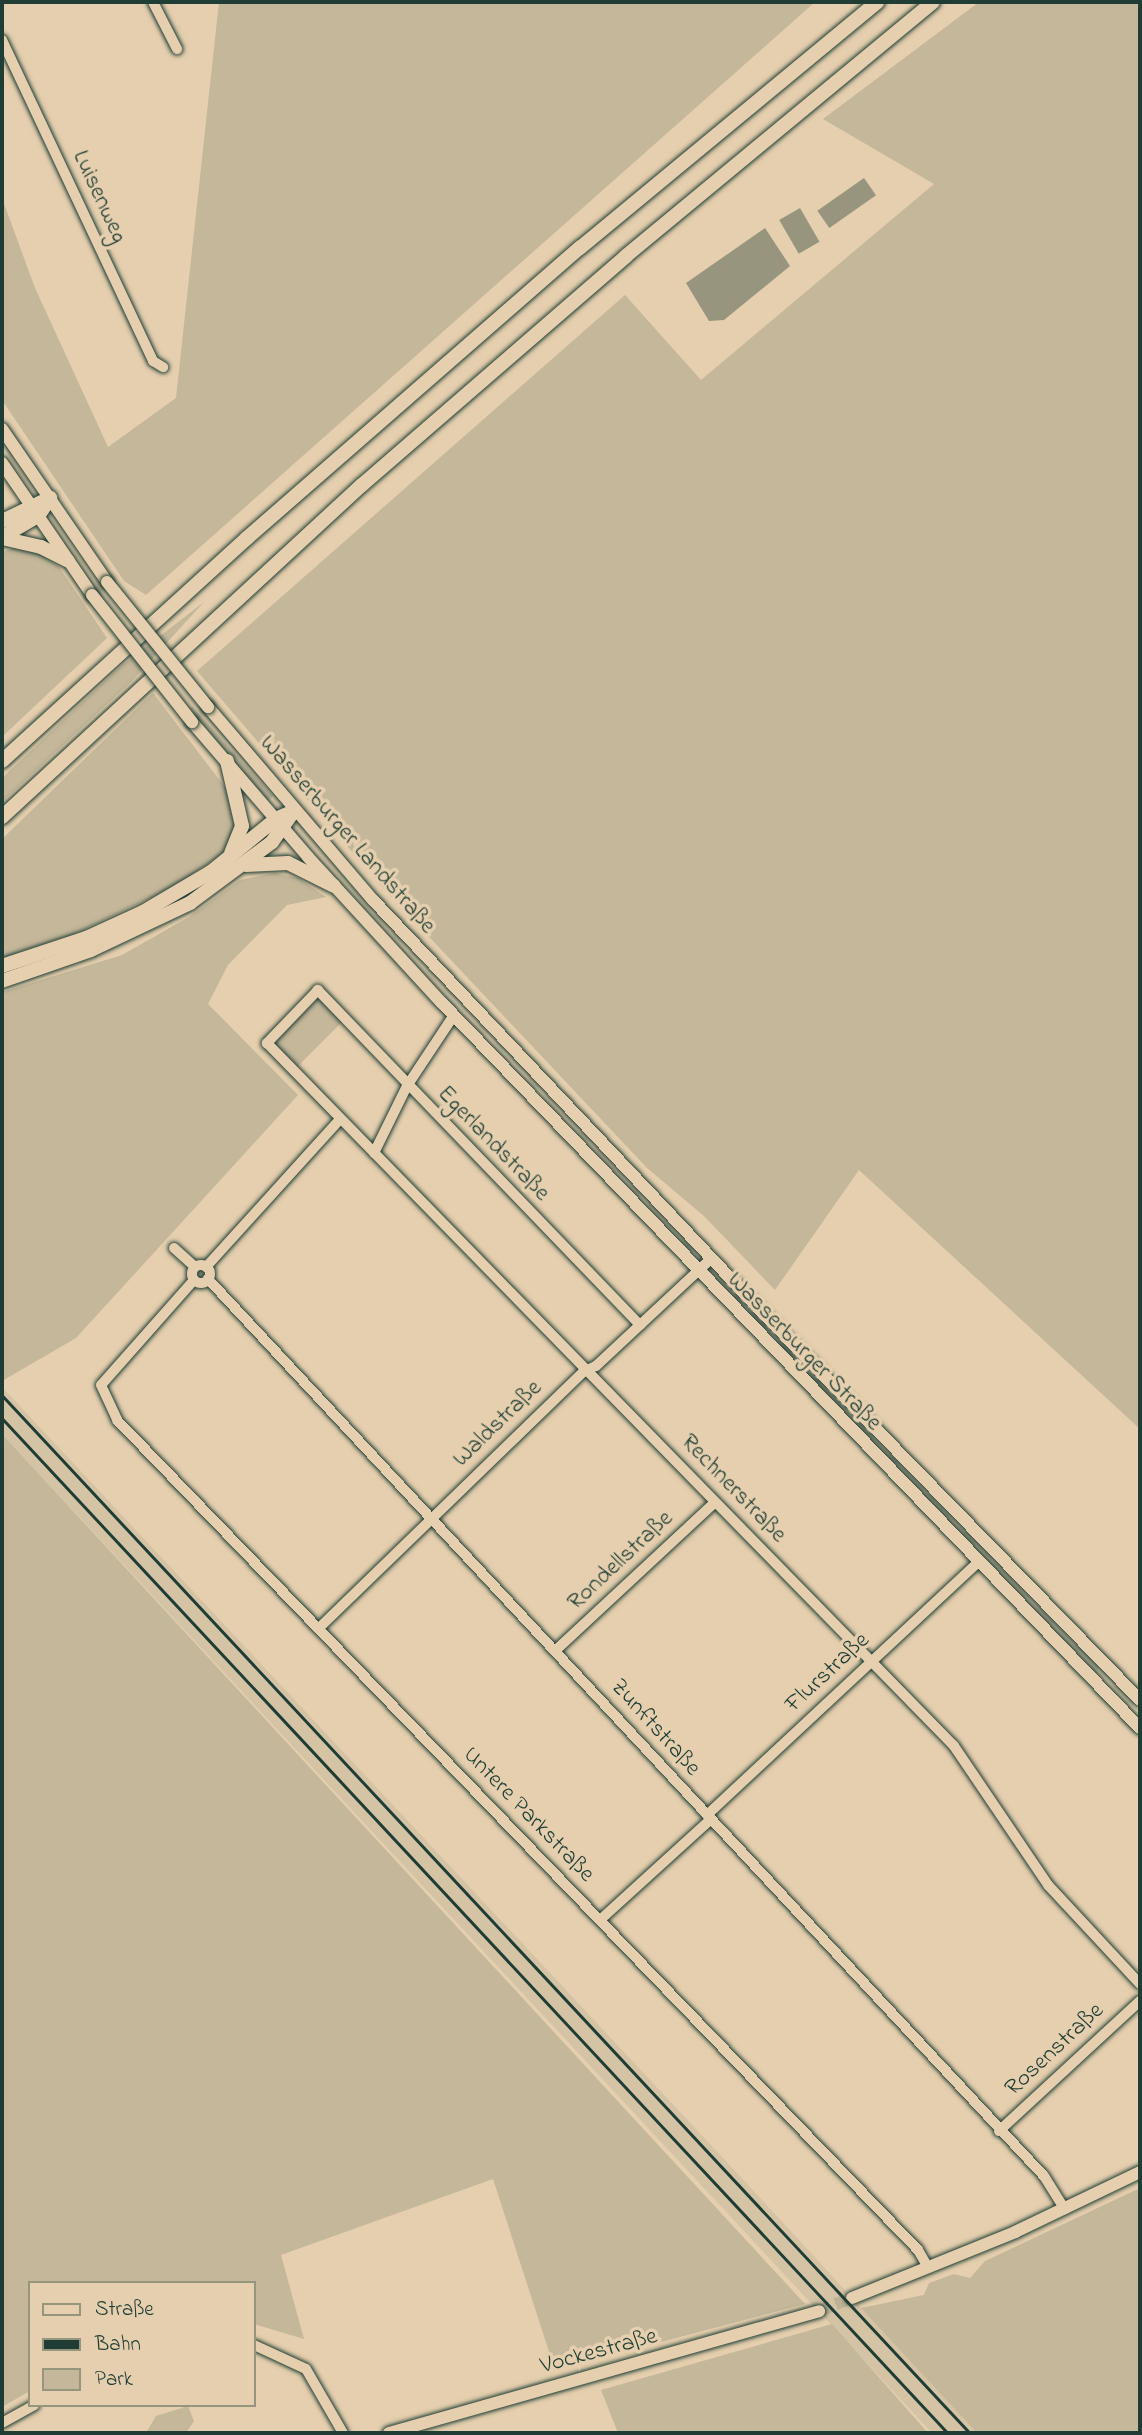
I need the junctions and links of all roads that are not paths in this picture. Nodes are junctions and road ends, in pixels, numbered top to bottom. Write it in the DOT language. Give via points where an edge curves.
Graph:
graph roads {
  1 [pos="153,2"];
  2 [pos="877,2"];
  3 [pos="933,2"];
  4 [pos="2,40"];
  5 [pos="177,49"];
  6 [pos="163,367"];
  7 [pos="2,429"];
  8 [pos="2,463"];
  9 [pos="50,498"];
  10 [pos="34,510"];
  11 [pos="2,521"];
  12 [pos="2,537"];
  13 [pos="68,561"];
  14 [pos="2,761"];
  15 [pos="227,761"];
  16 [pos="294,811"];
  17 [pos="2,817"];
  18 [pos="280,824"];
  19 [pos="228,859"];
  20 [pos="242,866"];
  21 [pos="334,886"];
  22 [pos="2,966"];
  23 [pos="2,981"];
  24 [pos="457,989"];
  25 [pos="318,990"];
  26 [pos="442,1002"];
  27 [pos="454,1015"];
  28 [pos="407,1086"];
  29 [pos="340,1119"];
  30 [pos="374,1153"];
  31 [pos="174,1248"];
  32 [pos="712,1258"];
  33 [pos="201,1267"];
  34 [pos="697,1271"];
  35 [pos="208,1279"];
  36 [pos="194,1280"];
  37 [pos="640,1325"];
  38 [pos="590,1370"];
  39 [pos="715,1502"];
  40 [pos="432,1518"];
  41 [pos="978,1562"];
  42 [pos="319,1628"];
  43 [pos="555,1650"];
  44 [pos="870,1662"];
  45 [pos="1140,1700"];
  46 [pos="1140,1728"];
  47 [pos="709,1817"];
  48 [pos="600,1920"];
  49 [pos="1140,1984"];
  50 [pos="1140,2001"];
  51 [pos="999,2131"];
  52 [pos="1140,2172"];
  53 [pos="1065,2209"];
  54 [pos="928,2267"];
  55 [pos="852,2298"];
  56 [pos="819,2311"];
  57 [pos="256,2346"];
  58 [pos="30,2407"];
  59 [pos="2,2423"];
  60 [pos="343,2433"];
  61 [pos="389,2433"];
  1 -- 5 [label="street"];
  2 -- 14 [label="highway" via="580,248 247,538"];
  3 -- 17 [label="highway" via="626,256 362,485"];
  4 -- 6 [label="street, Luisenweg" via="153,361"];
  7 -- 9 [label="main road"];
  8 -- 10 [label="main road"];
  9 -- 10 [label="highway"];
  9 -- 16 [label="main road, Wasserburger Landstraße, bridge" via="107,582"];
  10 -- 11 [label="highway"];
  10 -- 12 [label="highway"];
  10 -- 13 [label="main road"];
  12 -- 13 [label="highway" via="41,547"];
  13 -- 15 [label="main road, Wasserburger Landstraße, bridge"];
  15 -- 18 [label="main road, Wasserburger Landstraße"];
  15 -- 19 [label="highway" via="242,826"];
  16 -- 18 [label="highway"];
  16 -- 24 [label="main road, Wasserburger Landstraße"];
  18 -- 19 [label="highway"];
  18 -- 20 [label="highway"];
  18 -- 21 [label="main road, Wasserburger Landstraße"];
  19 -- 22 [label="highway" via="143,912 86,938"];
  20 -- 21 [label="highway" via="275,860"];
  20 -- 23 [label="highway" via="148,926"];
  21 -- 26 [label="main road, Wasserburger Landstraße"];
  24 -- 32 [label="main road, Wasserburger Straße"];
  25 -- 28 [label="street, Egerlandstraße"];
  25 -- 29 [label="street, Rechnerstraße" via="268,1046"];
  26 -- 27 [label="main road, Wasserburger Straße"];
  27 -- 28 [label="street"];
  27 -- 34 [label="main road, Wasserburger Straße"];
  28 -- 30 [label="street"];
  28 -- 37 [label="street, Egerlandstraße"];
  29 -- 30 [label="street, Rechnerstraße"];
  29 -- 33 [label="street"];
  30 -- 38 [label="street, Rechnerstraße"];
  31 -- 33 [label="street"];
  32 -- 34 [label="street, Waldstraße"];
  32 -- 45 [label="main road, Wasserburger Straße"];
  33 -- 35 [label="street"];
  33 -- 36 [label="street"];
  34 -- 37 [label="street, Waldstraße"];
  34 -- 41 [label="main road, Wasserburger Straße"];
  35 -- 36 [label="street"];
  35 -- 40 [label="street, Zunftstraße"];
  36 -- 42 [label="street, Untere Parkstraße" via="100,1390 117,1420"];
  37 -- 38 [label="street, Waldstraße"];
  38 -- 39 [label="street, Rechnerstraße"];
  38 -- 40 [label="street, Waldstraße"];
  39 -- 43 [label="street, Rondellstraße"];
  39 -- 44 [label="street, Rechnerstraße"];
  40 -- 42 [label="street, Waldstraße"];
  40 -- 43 [label="street, Zunftstraße"];
  41 -- 44 [label="street, Flurstraße"];
  41 -- 46 [label="main road, Wasserburger Straße"];
  42 -- 48 [label="street, Untere Parkstraße"];
  43 -- 47 [label="street, Zunftstraße"];
  44 -- 47 [label="street, Flurstraße"];
  44 -- 49 [label="street, Rechnerstraße" via="960,1753 1054,1892"];
  47 -- 48 [label="street, Flurstraße"];
  47 -- 51 [label="street, Zunftstraße"];
  48 -- 54 [label="street, Untere Parkstraße" via="918,2250"];
  50 -- 51 [label="street, Rosenstraße"];
  51 -- 53 [label="street, Zunftstraße" via="1044,2176"];
  52 -- 53 [label="main road"];
  53 -- 54 [label="main road"];
  54 -- 55 [label="main road"];
  56 -- 61 [label="main road, Vockestraße"];
  57 -- 60 [label="street" via="306,2369"];
  58 -- 59 [label="street"];
}
